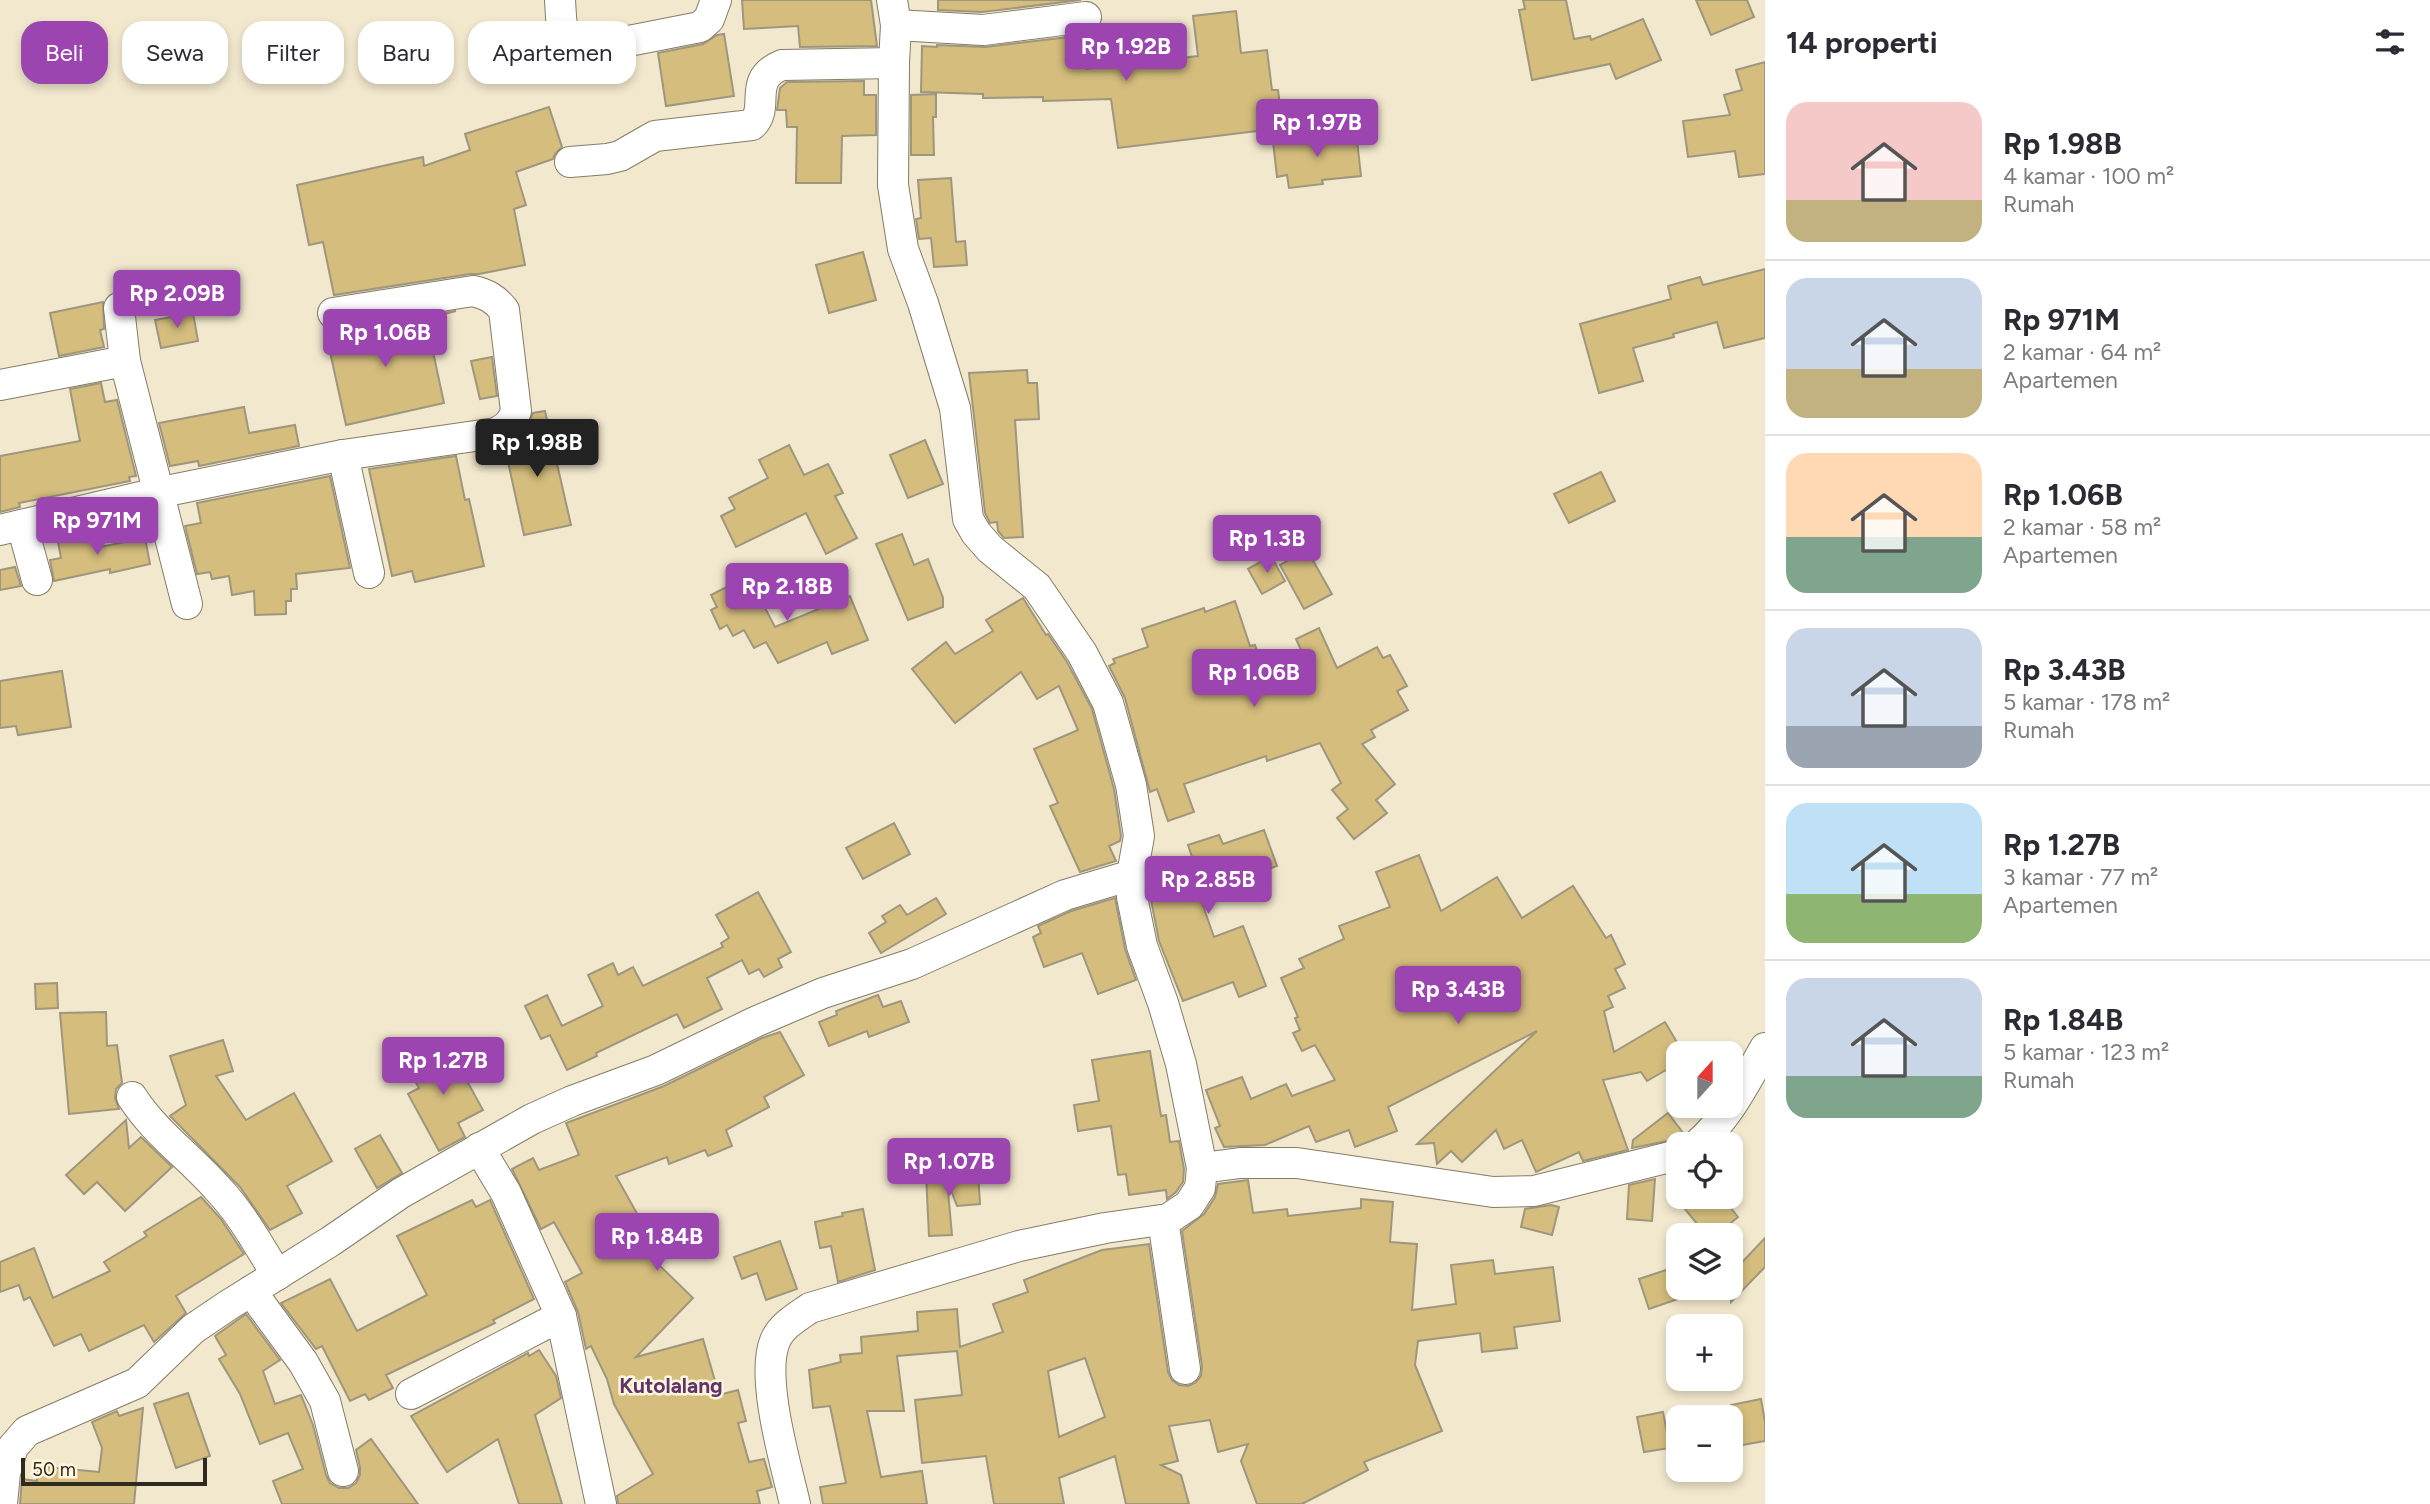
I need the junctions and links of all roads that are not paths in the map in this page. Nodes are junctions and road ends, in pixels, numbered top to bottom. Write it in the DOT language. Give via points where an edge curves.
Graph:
graph roads {
  1 [pos="560,0"];
  2 [pos="716,0"];
  3 [pos="894,13"];
  4 [pos="1086,17"];
  5 [pos="894,63"];
  6 [pos="570,162"];
  7 [pos="119,308"];
  8 [pos="333,313"];
  9 [pos="125,361"];
  10 [pos="0,385"];
  11 [pos="343,455"];
  12 [pos="157,493"];
  13 [pos="11,527"];
  14 [pos="369,573"];
  15 [pos="37,580"];
  16 [pos="187,604"];
  17 [pos="1132,875"];
  18 [pos="1765,1048"];
  19 [pos="132,1097"];
  20 [pos="1712,1132"];
  21 [pos="479,1148"];
  22 [pos="1666,1159"];
  23 [pos="1202,1168"];
  24 [pos="1163,1220"];
  25 [pos="277,1275"];
  26 [pos="251,1291"];
  27 [pos="561,1316"];
  28 [pos="1185,1369"];
  29 [pos="411,1394"];
  30 [pos="342,1471"];
  31 [pos="2,1504"];
  32 [pos="601,1504"];
  33 [pos="795,1504"];
  1 -- 2 [label="street" via="567,41 587,49 700,27 709,19"];
  3 -- 4 [label="street" via="983,30"];
  3 -- 5 [label="street"];
  5 -- 6 [label="street" via="782,65 763,80 752,125 655,135 620,156"];
  5 -- 17 [label="street" via="893,185 903,249 955,408 968,519 990,548 1037,587 1082,653 1108,703 1131,785 1139,836"];
  7 -- 9 [label="street"];
  8 -- 11 [label="street" via="473,291 486,294 504,310 516,411 508,426 496,433"];
  9 -- 10 [label="street"];
  9 -- 12 [label="street"];
  11 -- 12 [label="street"];
  11 -- 14 [label="street"];
  12 -- 13 [label="street"];
  12 -- 16 [label="street"];
  13 -- 15 [label="street"];
  17 -- 21 [label="street" via="1065,895 912,964 823,993 656,1070 532,1119"];
  17 -- 23 [label="street" via="1142,946 1181,1064"];
  18 -- 20 [label="street"];
  19 -- 25 [label="street" via="145,1118 219,1190"];
  21 -- 25 [label="street"];
  21 -- 27 [label="street" via="506,1193"];
  22 -- 23 [label="street" via="1534,1191 1493,1192 1297,1163"];
  23 -- 24 [label="street" via="1200,1188 1189,1205"];
  24 -- 28 [label="street"];
  24 -- 33 [label="street" via="1019,1246 810,1308 785,1326 774,1342 771,1374"];
  25 -- 26 [label="street"];
  26 -- 30 [label="street" via="303,1362 325,1401"];
  26 -- 31 [label="street" via="193,1329 137,1383 27,1431 13,1447"];
  27 -- 29 [label="street"];
  27 -- 32 [label="street"];
}
